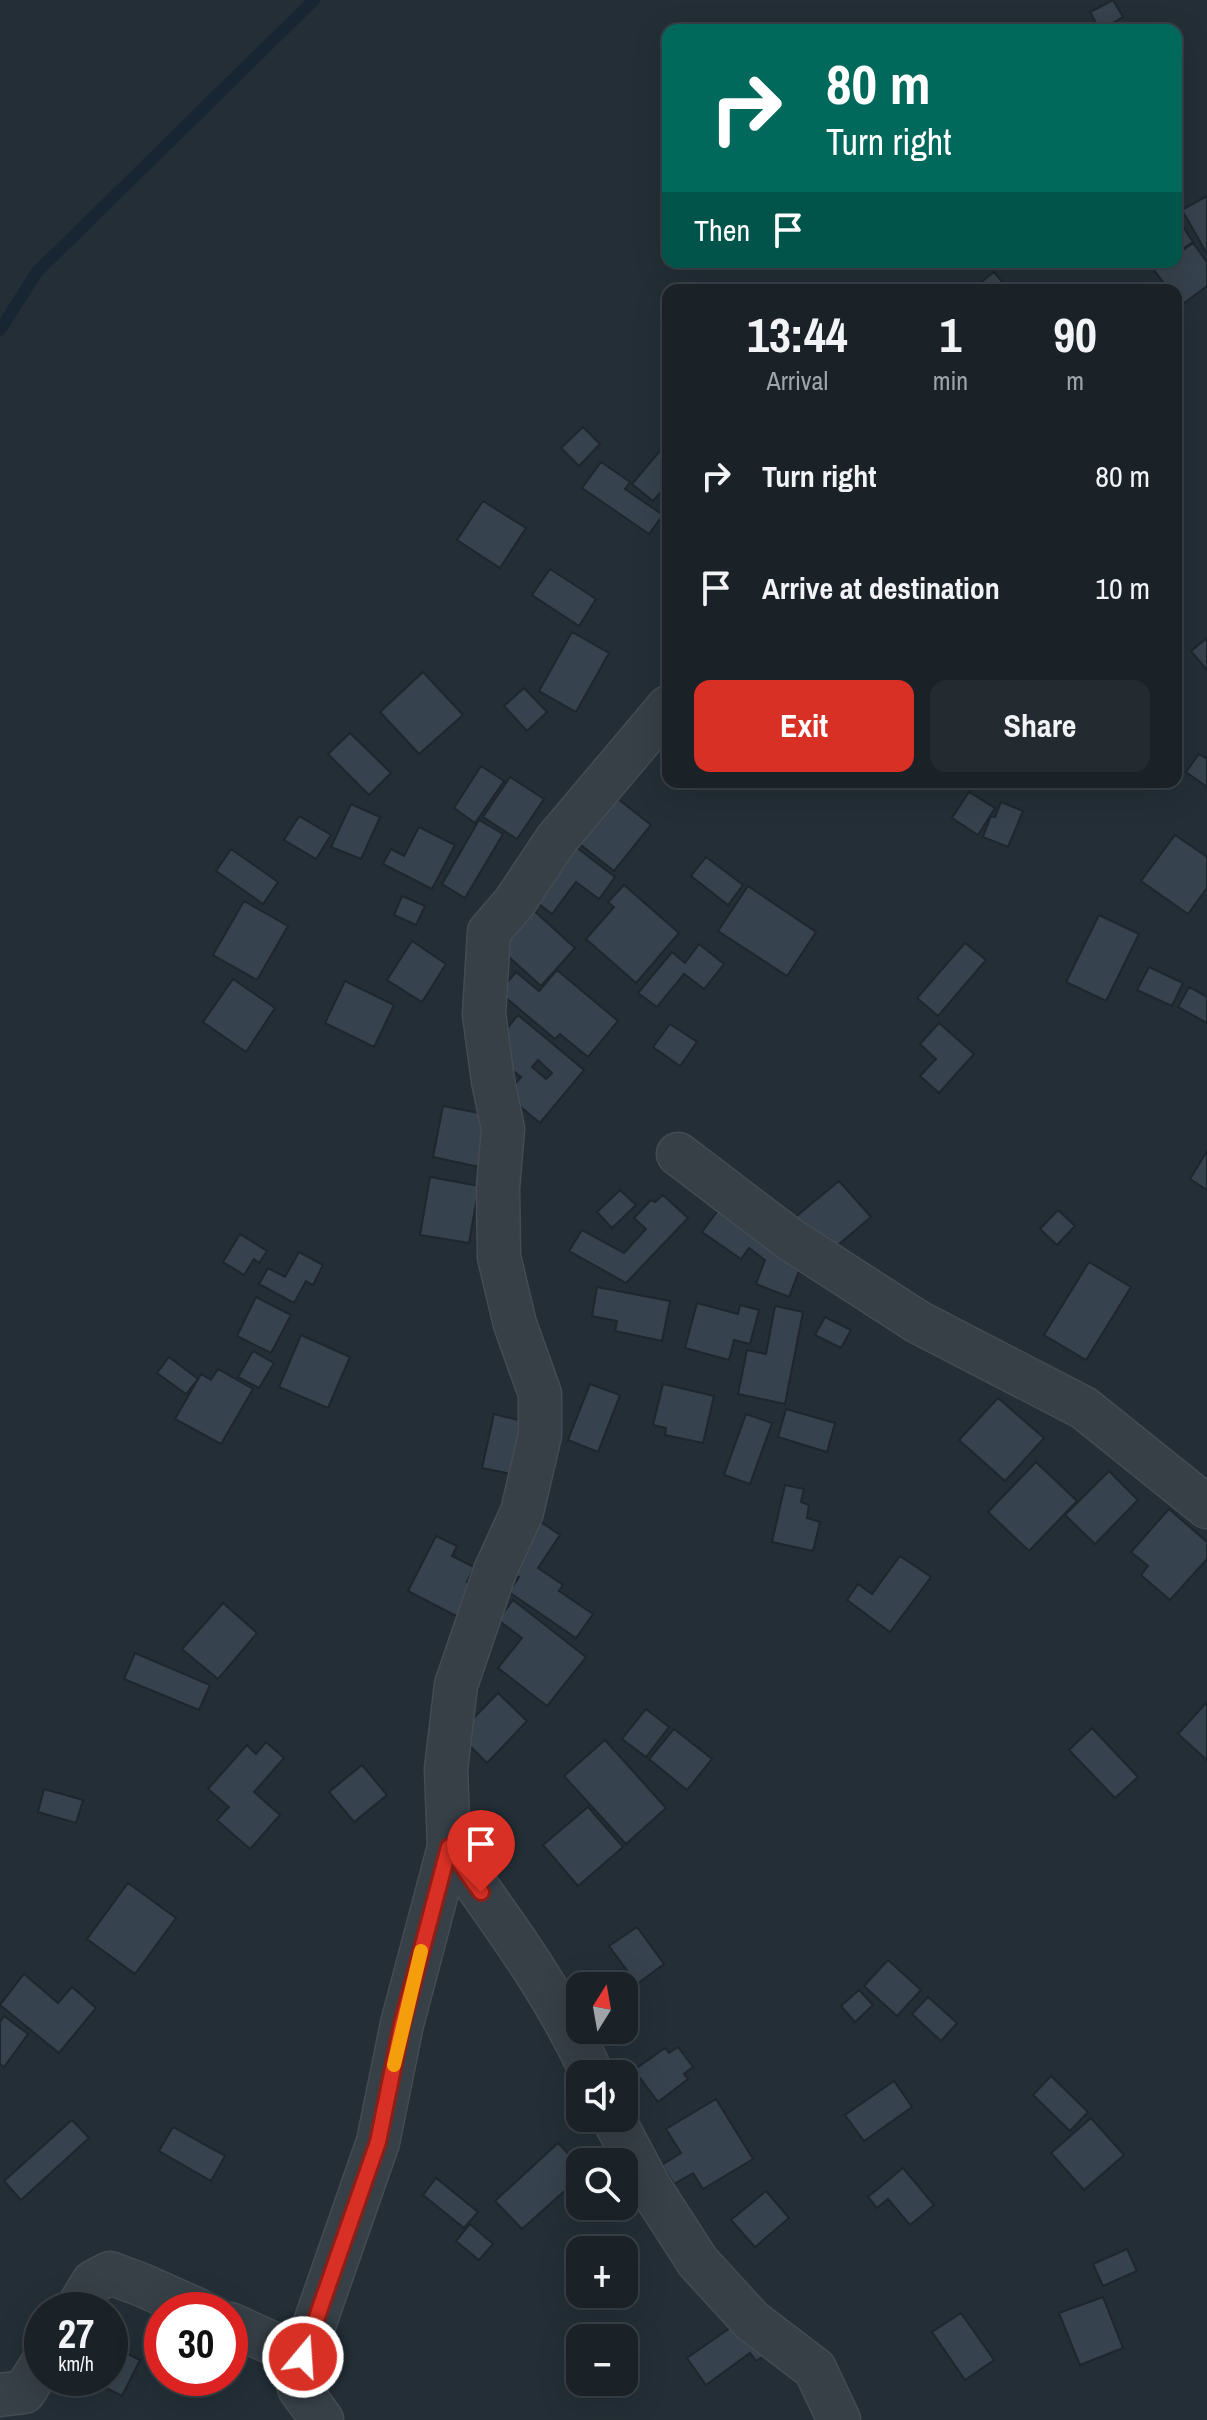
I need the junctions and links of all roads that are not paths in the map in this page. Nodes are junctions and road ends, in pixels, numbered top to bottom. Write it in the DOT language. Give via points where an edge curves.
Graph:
graph roads {
  1 [pos="662,714"];
  2 [pos="678,1154"];
  3 [pos="1207,1507"];
  4 [pos="449,1847"];
  5 [pos="586,2060"];
  6 [pos="620,2132"];
  7 [pos="87,2292"];
  8 [pos="158,2292"];
  9 [pos="248,2332"];
  10 [pos="303,2357"];
  11 [pos="24,2392"];
  12 [pos="0,2395"];
  13 [pos="322,2420"];
  14 [pos="839,2420"];
  1 -- 4 [label="street" via="556,840 489,932 484,1014 503,1129 499,1257 540,1394 540,1435 522,1512 495,1571 456,1685 446,1769"];
  2 -- 3 [label="street" via="791,1240 918,1322 1084,1408"];
  4 -- 5 [label="street" via="530,1961"];
  4 -- 10 [label="street" via="402,2024 378,2142"];
  6 -- 14 [label="street" via="698,2262 752,2321 815,2369"];
  7 -- 8 [label="street" via="110,2273"];
  9 -- 10 [label="street"];
  10 -- 13 [label="street" via="299,2388"];
  11 -- 12 [label="street"];
}
